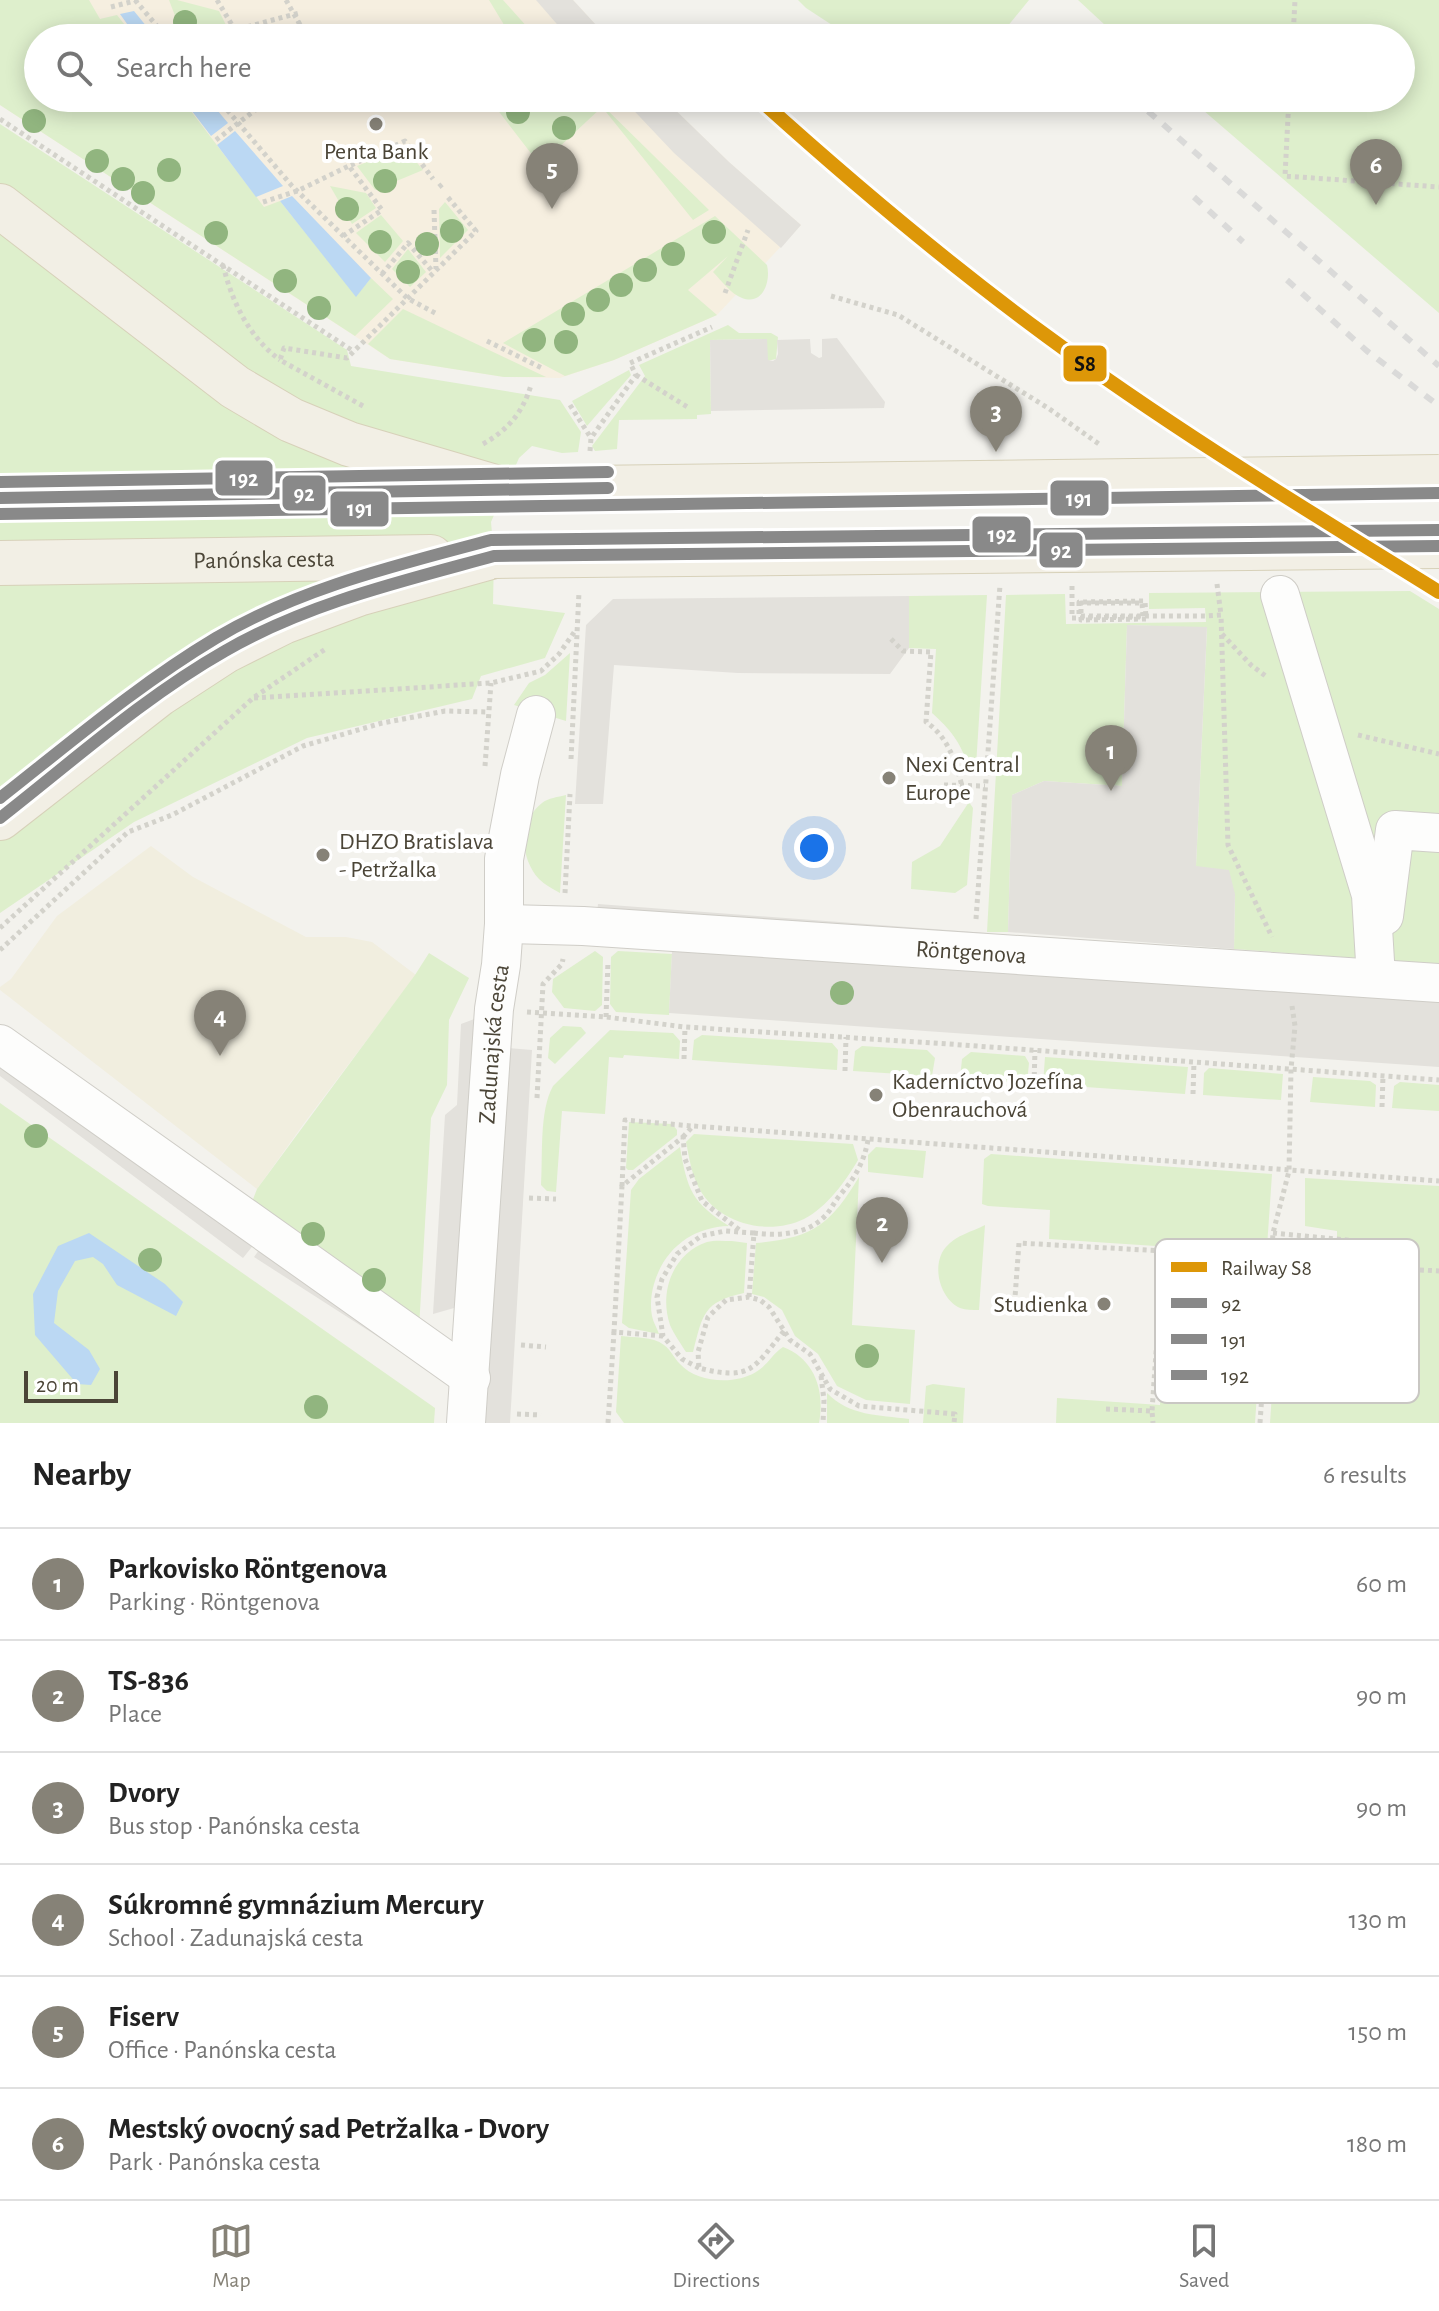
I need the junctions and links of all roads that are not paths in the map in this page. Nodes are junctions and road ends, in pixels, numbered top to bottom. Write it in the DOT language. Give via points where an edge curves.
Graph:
graph roads {
  1 [pos="0,206"];
  2 [pos="500,476"];
  3 [pos="1439,477"];
  4 [pos="0,498"];
  5 [pos="1439,546"];
  6 [pos="494,556"];
  7 [pos="0,563"];
  8 [pos="1280,595"];
  9 [pos="536,715"];
  10 [pos="0,818"];
  11 [pos="1439,833"];
  12 [pos="504,924"];
  13 [pos="1376,978"];
  14 [pos="1439,983"];
  15 [pos="0,1044"];
  16 [pos="471,1378"];
  17 [pos="466,1423"];
  1 -- 2 [label="main road" via="235,387 291,420 349,444"];
  2 -- 3 [label="main road, bridge"];
  2 -- 4 [label="main road"];
  5 -- 6 [label="main road, Panónska cesta, bridge"];
  6 -- 7 [label="main road, Panónska cesta"];
  6 -- 10 [label="main road" via="361,593 225,651 159,694"];
  8 -- 13 [label="street" via="1371,895"];
  9 -- 12 [label="street, Zadunajská cesta" via="504,859"];
  11 -- 13 [label="street" via="1395,830"];
  12 -- 13 [label="street, Röntgenova"];
  12 -- 16 [label="street, Zadunajská cesta"];
  13 -- 14 [label="street, Röntgenova"];
  15 -- 16 [label="street"];
  16 -- 17 [label="street, Zadunajská cesta"];
}
